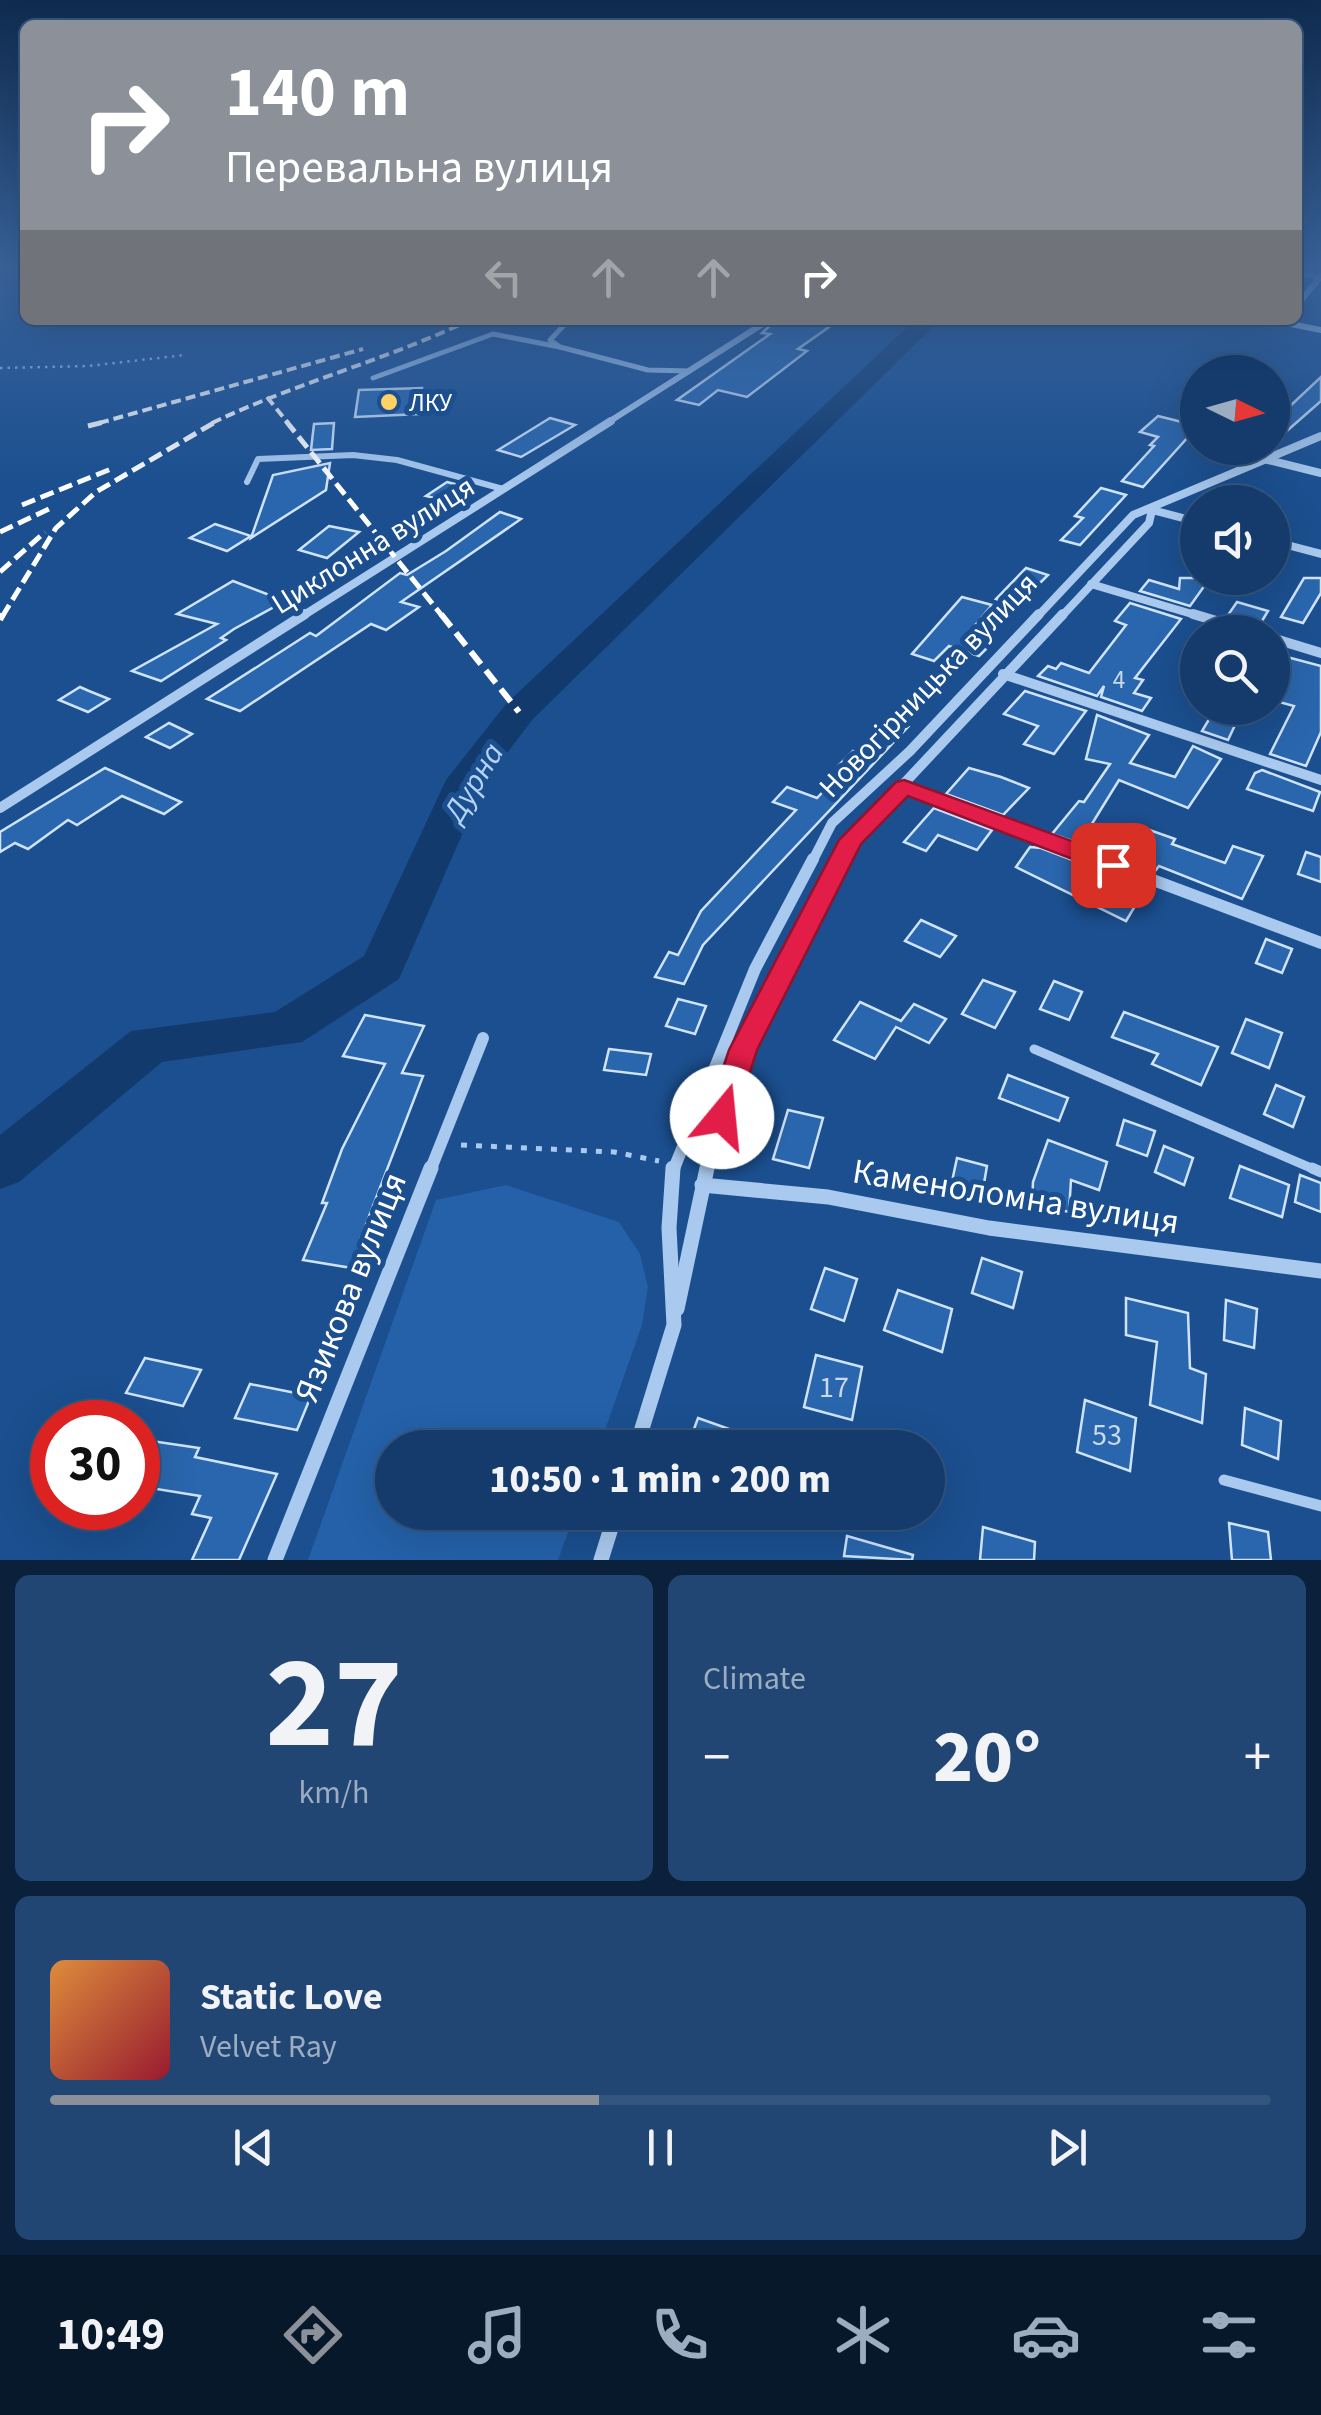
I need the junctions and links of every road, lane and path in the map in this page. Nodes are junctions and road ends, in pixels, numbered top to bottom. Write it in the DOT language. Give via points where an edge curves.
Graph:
graph roads {
  1 [pos="475,341"];
  2 [pos="528,341"];
  3 [pos="551,341"];
  4 [pos="737,341"];
  5 [pos="560,347"];
  6 [pos="185,355"];
  7 [pos="0,368"];
  8 [pos="690,371"];
  9 [pos="374,378"];
  10 [pos="1321,436"];
  11 [pos="1290,450"];
  12 [pos="1253,465"];
  13 [pos="1288,465"];
  14 [pos="1321,473"];
  15 [pos="247,482"];
  16 [pos="503,490"];
  17 [pos="1152,510"];
  18 [pos="1180,517"];
  19 [pos="1290,546"];
  20 [pos="1321,554"];
  21 [pos="1091,584"];
  22 [pos="1196,615"];
  23 [pos="1290,644"];
  24 [pos="1321,653"];
  25 [pos="1003,674"];
  26 [pos="1321,780"];
  27 [pos="904,787"];
  28 [pos="0,808"];
  29 [pos="1321,943"];
  30 [pos="483,1038"];
  31 [pos="1034,1049"];
  32 [pos="441,1142"];
  33 [pos="672,1164"];
  34 [pos="1321,1172"];
  35 [pos="702,1185"];
  36 [pos="1321,1272"];
  37 [pos="674,1325"];
  38 [pos="642,1430"];
  39 [pos="1224,1480"];
  40 [pos="1321,1506"];
  41 [pos="611,1530"];
  42 [pos="275,1560"];
  43 [pos="602,1560"];
  1 -- 9 [label="lane"];
  2 -- 5 [label="lane"];
  3 -- 5 [label="lane"];
  4 -- 8 [label="street, Циклонна вулиця"];
  5 -- 8 [label="lane" via="648,370"];
  6 -- 7 [label="path"];
  8 -- 16 [label="street, Циклонна вулиця"];
  10 -- 11 [label="street, Новогірницька вулиця"];
  12 -- 17 [label="street, Новогірницька вулиця"];
  13 -- 14 [label="street"];
  15 -- 16 [label="lane" via="258,459 353,455 397,460"];
  16 -- 28 [label="street, Циклонна вулиця"];
  17 -- 18 [label="street"];
  17 -- 21 [label="street, Новогірницька вулиця" via="1149,522"];
  17 -- 33 [label="street, Новогірницька вулиця" via="1134,516 910,751 832,823 755,969"];
  19 -- 20 [label="street"];
  21 -- 22 [label="street"];
  21 -- 25 [label="street, Новогірницька вулиця"];
  23 -- 24 [label="street"];
  25 -- 26 [label="street"];
  25 -- 27 [label="street, Новогірницька вулиця"];
  27 -- 29 [label="street"];
  27 -- 35 [label="street, Новогірницька вулиця" via="852,840 789,956 743,1050"];
  30 -- 32 [label="street, Язикова вулиця"];
  31 -- 34 [label="lane"];
  32 -- 33 [label="path" via="490,1150 614,1152"];
  32 -- 42 [label="street, Язикова вулиця"];
  33 -- 37 [label="street, Новогірницька вулиця"];
  35 -- 36 [label="street, Каменоломна вулиця" via="828,1197 989,1228"];
  35 -- 37 [label="street, Новогірницька вулиця"];
  37 -- 38 [label="street, Новогірницька вулиця"];
  39 -- 40 [label="lane"];
  41 -- 43 [label="street"];
}
